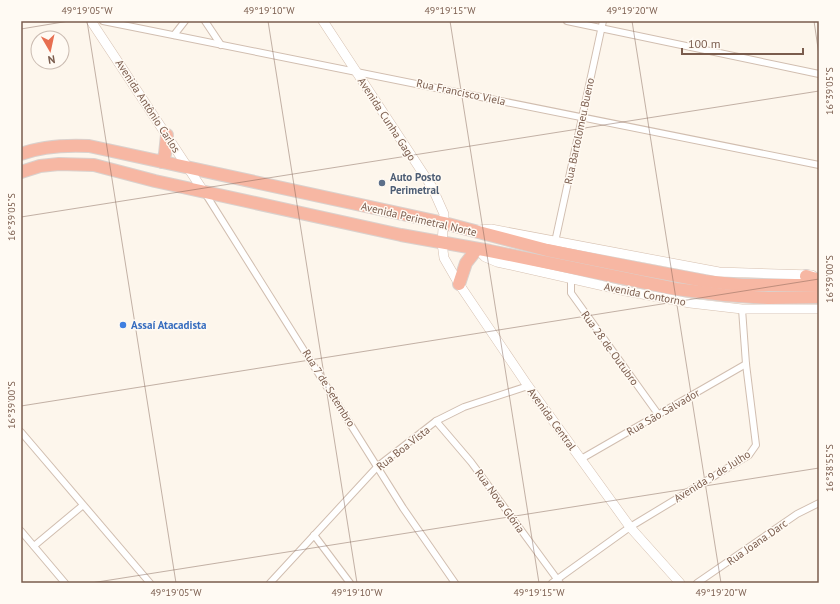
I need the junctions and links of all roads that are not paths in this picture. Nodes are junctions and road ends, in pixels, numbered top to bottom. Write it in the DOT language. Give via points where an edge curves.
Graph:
graph roads {
  1 [pos="91,21"];
  2 [pos="104,21"];
  3 [pos="185,21"];
  4 [pos="205,21"];
  5 [pos="323,21"];
  6 [pos="567,21"];
  7 [pos="603,21"];
  8 [pos="601,28"];
  9 [pos="174,35"];
  10 [pos="221,45"];
  11 [pos="356,71"];
  12 [pos="819,74"];
  13 [pos="582,117"];
  14 [pos="167,135"];
  15 [pos="21,154"];
  16 [pos="162,162"];
  17 [pos="819,165"];
  18 [pos="188,168"];
  19 [pos="21,172"];
  20 [pos="204,192"];
  21 [pos="444,223"];
  22 [pos="473,231"];
  23 [pos="555,242"];
  24 [pos="442,243"];
  25 [pos="477,249"];
  26 [pos="819,274"];
  27 [pos="806,276"];
  28 [pos="571,279"];
  29 [pos="819,280"];
  30 [pos="458,284"];
  31 [pos="819,285"];
  32 [pos="819,298"];
  33 [pos="742,309"];
  34 [pos="819,309"];
  35 [pos="746,364"];
  36 [pos="528,386"];
  37 [pos="658,414"];
  38 [pos="436,422"];
  39 [pos="21,432"];
  40 [pos="581,459"];
  41 [pos="378,466"];
  42 [pos="819,503"];
  43 [pos="82,506"];
  44 [pos="630,527"];
  45 [pos="21,531"];
  46 [pos="314,535"];
  47 [pos="34,546"];
  48 [pos="556,582"];
  49 [pos="65,583"];
  50 [pos="150,583"];
  51 [pos="270,583"];
  52 [pos="350,583"];
  53 [pos="455,583"];
  54 [pos="680,583"];
  55 [pos="697,583"];
  1 -- 14 [label="street, Avenida Antônio Carlos"];
  2 -- 9 [label="street, Rua Francisco Viela"];
  3 -- 9 [label="street"];
  4 -- 10 [label="street"];
  5 -- 11 [label="street, Avenida Cunha Gago"];
  6 -- 8 [label="street"];
  7 -- 8 [label="street, Rua Bartolomeu Bueno"];
  8 -- 12 [label="street"];
  8 -- 13 [label="street, Rua Bartolomeu Bueno"];
  9 -- 10 [label="street, Rua Francisco Viela"];
  10 -- 11 [label="street, Rua Francisco Viela"];
  11 -- 13 [label="street, Rua Francisco Viela"];
  11 -- 21 [label="street, Avenida Cunha Gago" via="432,187 444,214"];
  13 -- 17 [label="street, Rua Francisco Viela"];
  13 -- 23 [label="street, Rua Bartolomeu Bueno"];
  14 -- 16 [label="highway"];
  14 -- 18 [label="street, Avenida Antônio Carlos"];
  15 -- 16 [label="highway, Avenida Perimetral Norte" via="57,146 89,146"];
  16 -- 18 [label="highway, Avenida Perimetral Norte"];
  18 -- 20 [label="street, Avenida Antônio Carlos"];
  18 -- 21 [label="highway, Avenida Perimetral Norte"];
  19 -- 20 [label="highway, Avenida Perimetral Norte" via="40,166 60,164 94,165"];
  20 -- 24 [label="highway, Avenida Perimetral Norte"];
  20 -- 41 [label="street, Rua 7 de Setembro"];
  21 -- 22 [label="highway, Avenida Perimetral Norte"];
  21 -- 24 [label="street, Avenida Cunha Gago"];
  22 -- 23 [label="street" via="491,229"];
  22 -- 31 [label="highway, Avenida Perimetral Norte" via="547,250 705,280 749,285"];
  23 -- 27 [label="street" via="719,272"];
  24 -- 25 [label="highway, Avenida Perimetral Norte"];
  24 -- 30 [label="street, Avenida Central" via="444,258"];
  25 -- 28 [label="street, Avenida Contorno" via="485,257 497,262"];
  25 -- 30 [label="highway" via="466,263"];
  25 -- 32 [label="highway, Avenida Perimetral Norte" via="676,289 768,298"];
  26 -- 27 [label="street"];
  27 -- 29 [label="highway"];
  28 -- 33 [label="street, Avenida Contorno" via="690,303"];
  28 -- 37 [label="street, Rua 28 de Outubro" via="571,293"];
  30 -- 36 [label="street, Avenida Central"];
  33 -- 34 [label="street, Avenida Contorno"];
  33 -- 35 [label="street, Avenida 9 de Julho"];
  35 -- 37 [label="street, Rua São Salvador"];
  35 -- 44 [label="street, Avenida 9 de Julho" via="756,445 749,455"];
  36 -- 38 [label="street, Rua Boa Vista" via="464,407"];
  36 -- 40 [label="street, Avenida Central"];
  37 -- 40 [label="street, Rua São Salvador"];
  38 -- 41 [label="street, Rua Boa Vista"];
  38 -- 48 [label="street, Rua Nova Glória" via="471,462"];
  39 -- 43 [label="street"];
  40 -- 44 [label="street, Avenida Central"];
  41 -- 46 [label="street, Rua Boa Vista"];
  41 -- 53 [label="street, Rua 7 de Setembro" via="407,514"];
  42 -- 55 [label="street, Rua Joana Darc" via="797,514"];
  43 -- 47 [label="street"];
  43 -- 50 [label="street"];
  44 -- 48 [label="street, Avenida 9 de Julho"];
  44 -- 54 [label="street, Avenida Central"];
  45 -- 47 [label="street"];
  46 -- 51 [label="street, Rua Boa Vista"];
  46 -- 52 [label="street"];
  47 -- 49 [label="street"];
}
